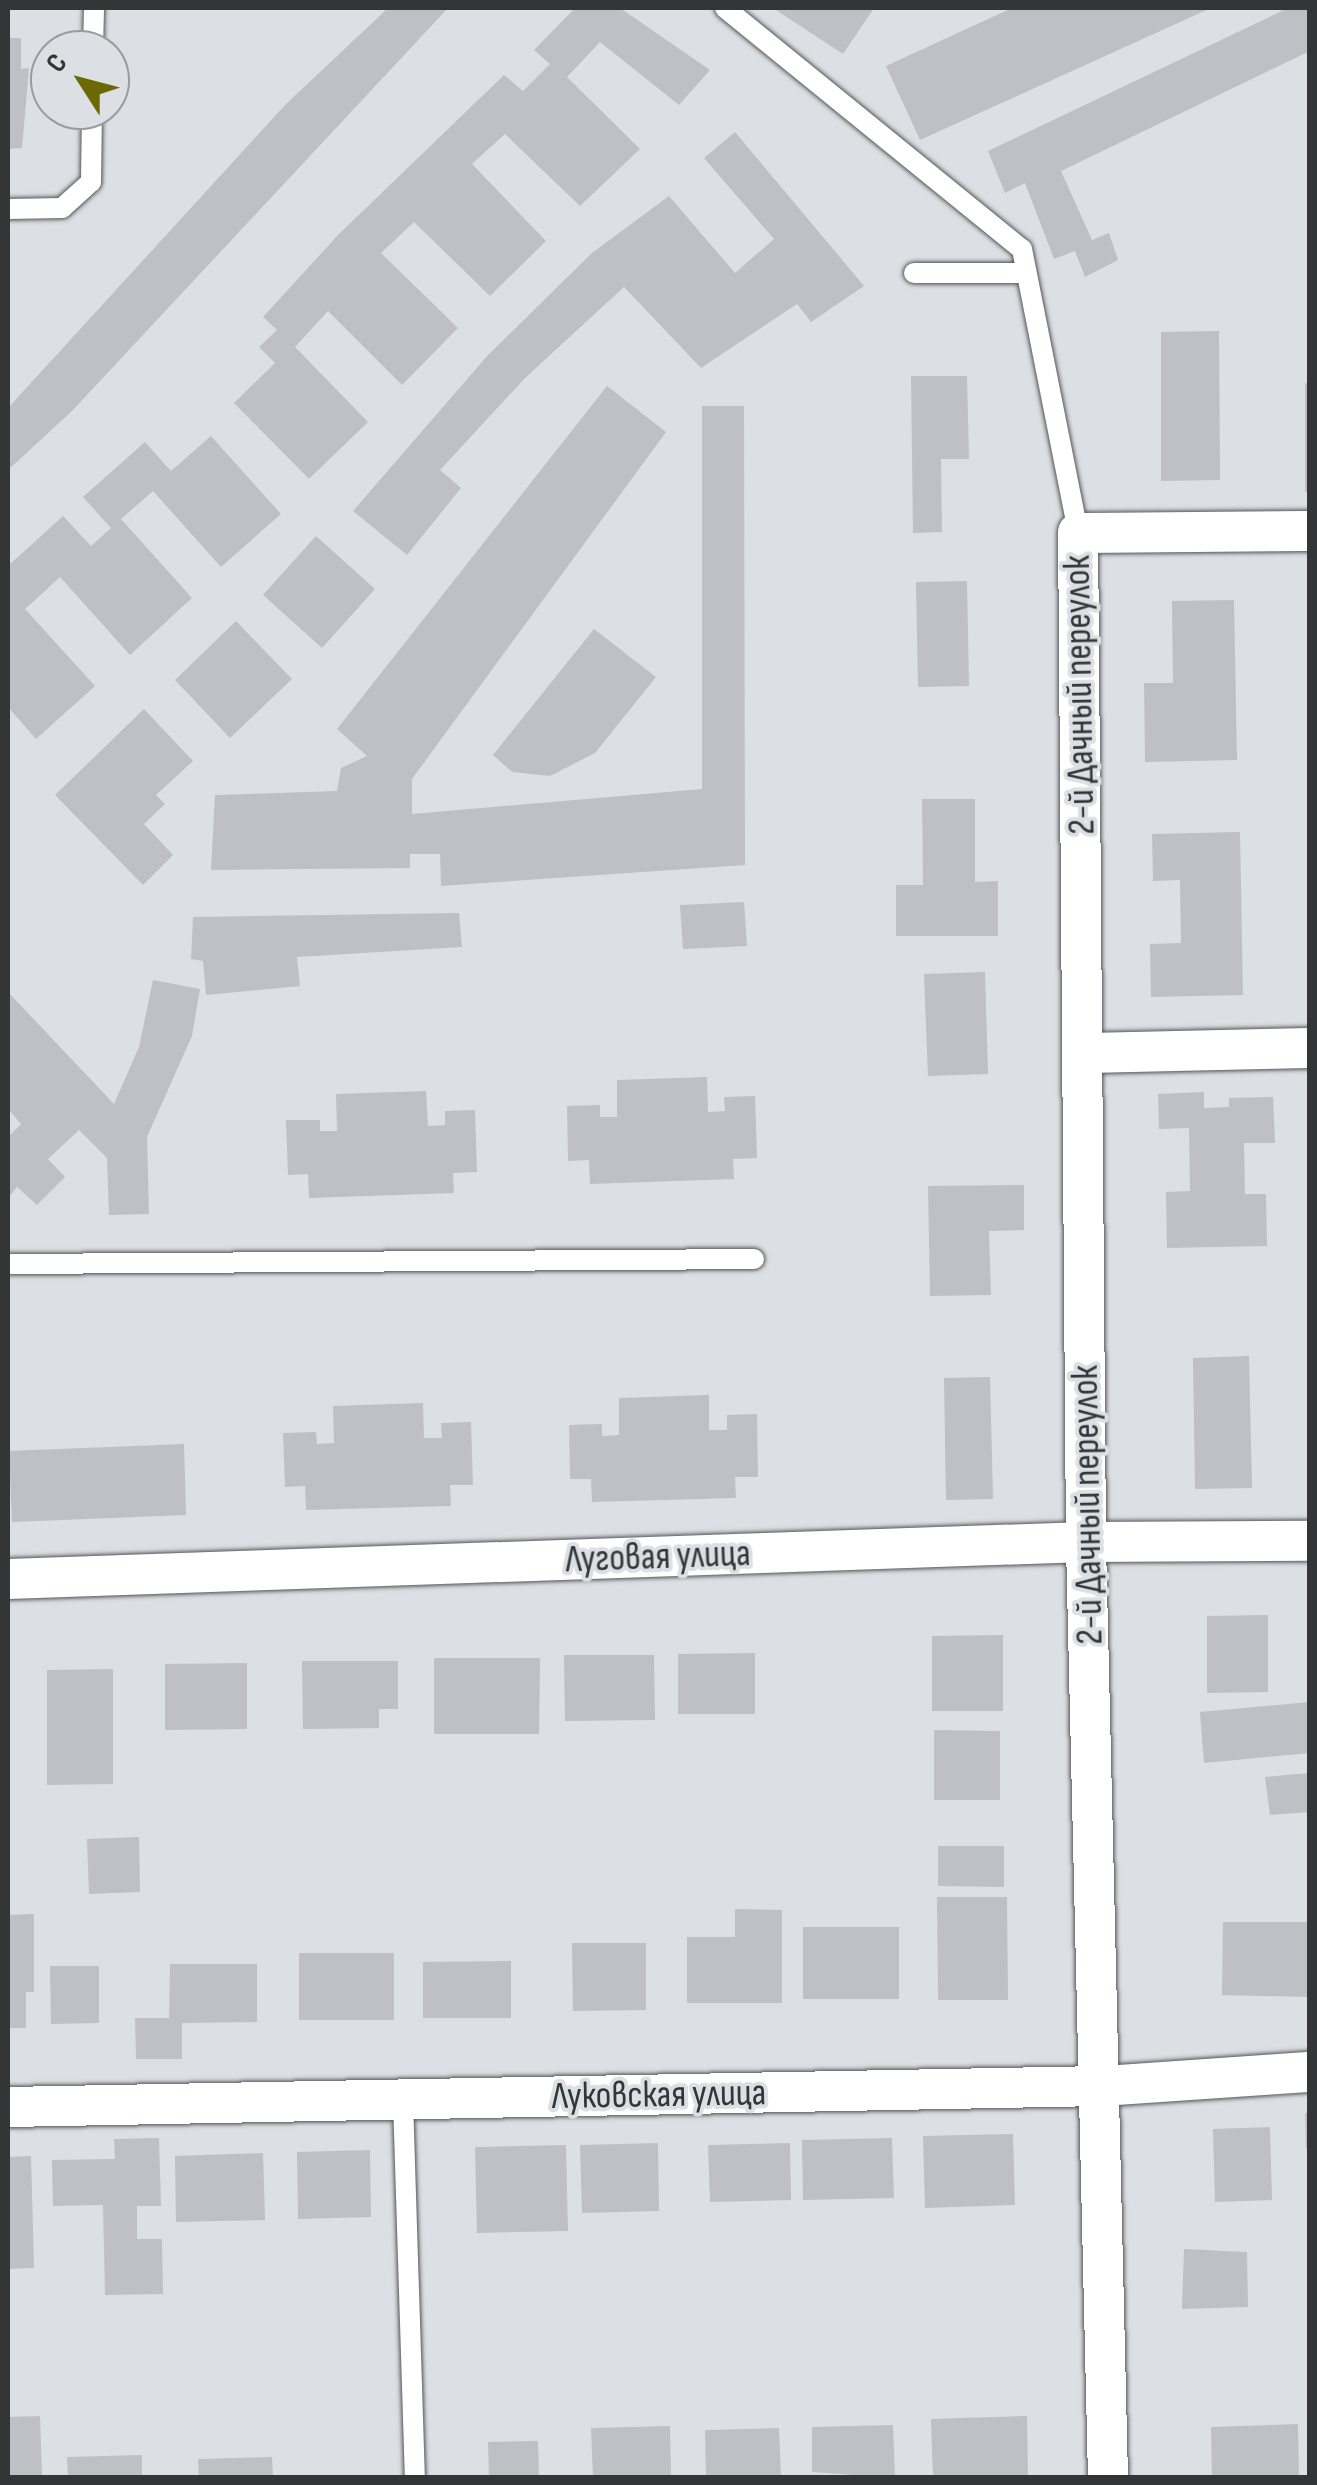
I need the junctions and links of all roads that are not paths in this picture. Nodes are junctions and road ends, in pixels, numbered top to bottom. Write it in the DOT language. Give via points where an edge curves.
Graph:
graph roads {
  1 [pos="724,8"];
  2 [pos="92,130"];
  3 [pos="8,209"];
  4 [pos="914,273"];
  5 [pos="1026,273"];
  6 [pos="1310,531"];
  7 [pos="1078,532"];
  8 [pos="1310,1048"];
  9 [pos="1086,1054"];
  10 [pos="754,1260"];
  11 [pos="8,1264"];
  12 [pos="1310,1541"];
  13 [pos="1086,1542"];
  14 [pos="8,1580"];
  15 [pos="1310,2072"];
  16 [pos="1103,2086"];
  17 [pos="402,2100"];
  18 [pos="8,2107"];
  19 [pos="415,2478"];
  20 [pos="1108,2478"];
  1 -- 5 [label="lane" via="1022,248"];
  2 -- 3 [label="lane" via="91,182 62,208"];
  4 -- 5 [label="lane"];
  5 -- 7 [label="lane"];
  6 -- 7 [label="street"];
  7 -- 9 [label="street, 2-й Дачный переулок"];
  8 -- 9 [label="street"];
  9 -- 13 [label="street, 2-й Дачный переулок"];
  10 -- 11 [label="lane"];
  12 -- 13 [label="street, Луговая улица"];
  13 -- 14 [label="street, Луговая улица"];
  13 -- 16 [label="street, 2-й Дачный переулок"];
  15 -- 16 [label="street, Луковская улица"];
  16 -- 17 [label="street, Луковская улица"];
  16 -- 20 [label="street, 2-й Дачный переулок"];
  17 -- 18 [label="street, Луковская улица"];
  17 -- 19 [label="lane"];
}
